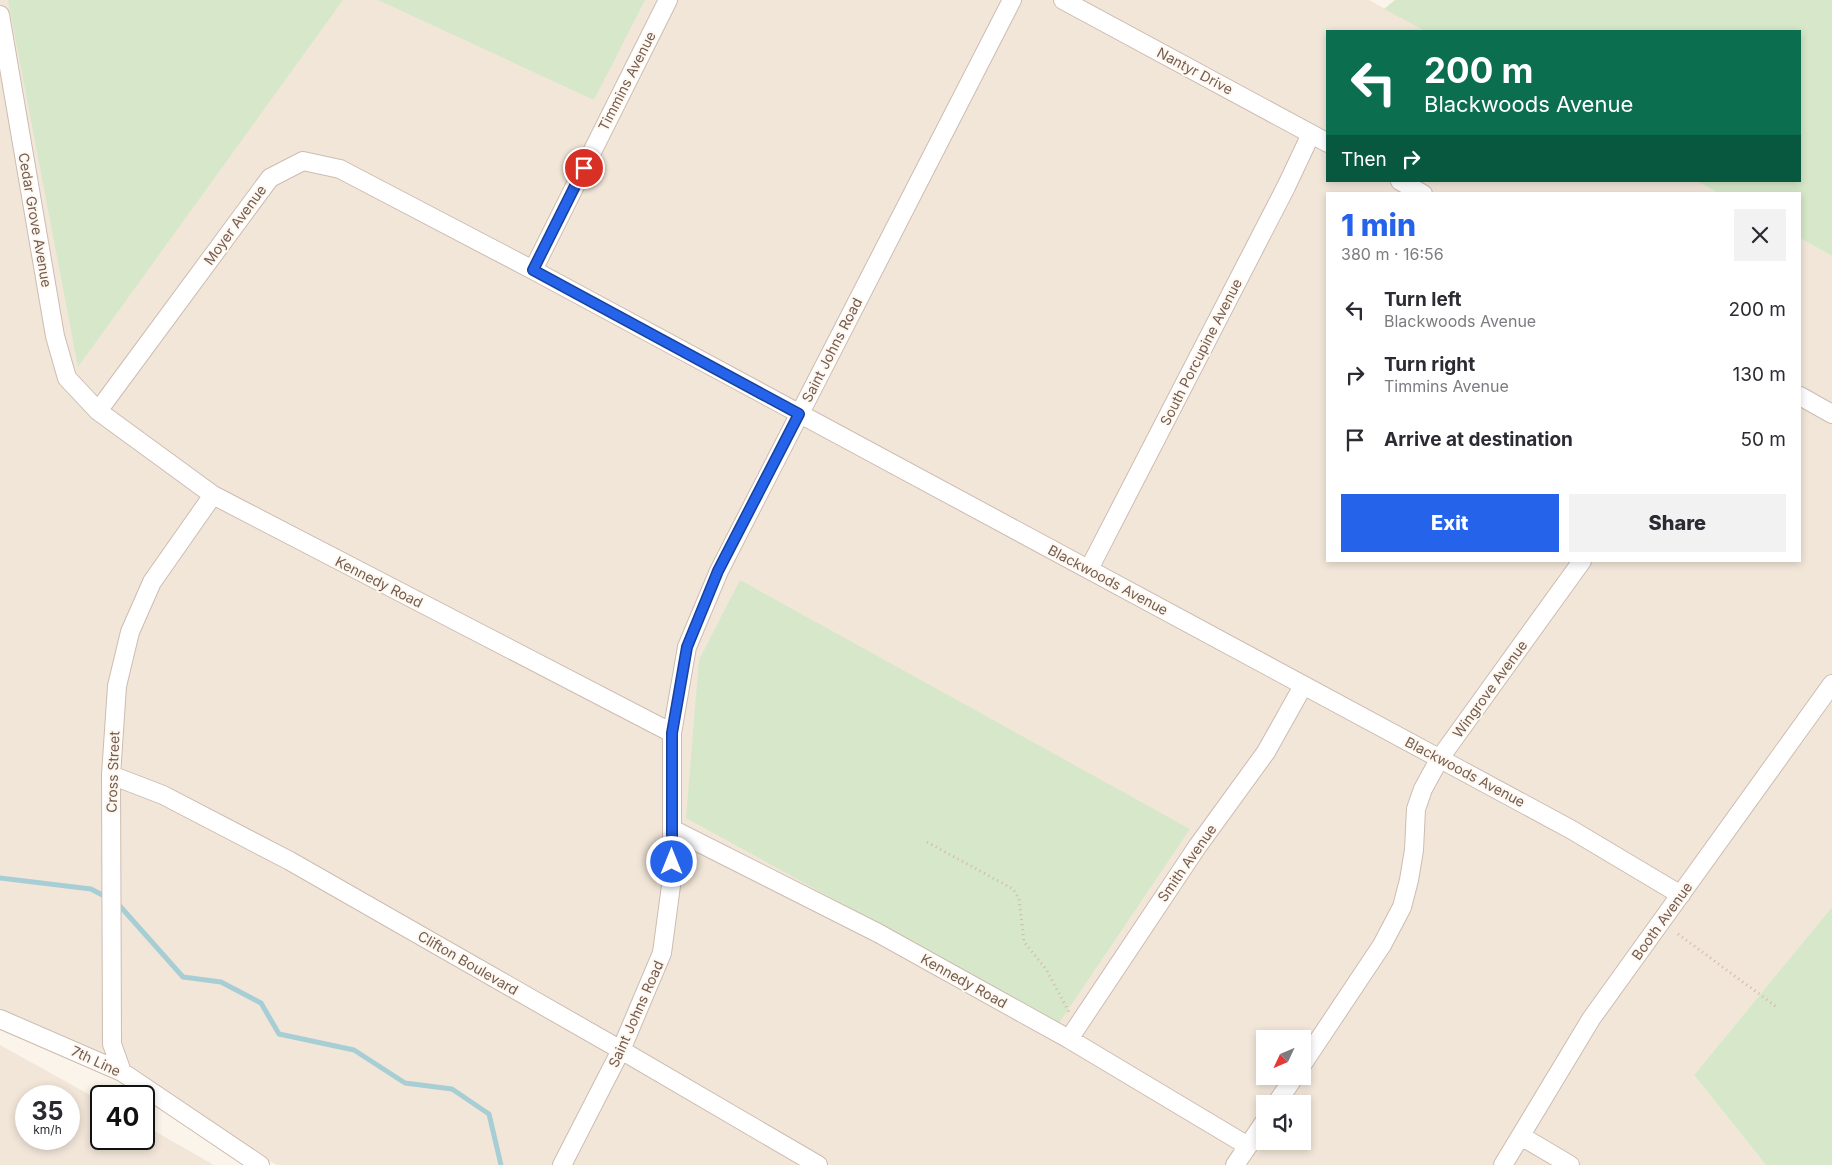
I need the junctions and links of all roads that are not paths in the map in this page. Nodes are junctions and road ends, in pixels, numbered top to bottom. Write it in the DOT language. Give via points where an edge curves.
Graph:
graph roads {
  1 [pos="668,0"];
  2 [pos="1012,0"];
  3 [pos="1063,0"];
  4 [pos="0,15"];
  5 [pos="1311,134"];
  6 [pos="1326,142"];
  7 [pos="1402,182"];
  8 [pos="1419,192"];
  9 [pos="533,270"];
  10 [pos="1801,397"];
  11 [pos="98,411"];
  12 [pos="799,414"];
  13 [pos="1832,414"];
  14 [pos="213,495"];
  15 [pos="1581,562"];
  16 [pos="1089,569"];
  17 [pos="1832,684"];
  18 [pos="1303,686"];
  19 [pos="672,733"];
  20 [pos="1440,758"];
  21 [pos="111,775"];
  22 [pos="672,829"];
  23 [pos="1681,895"];
  24 [pos="0,1019"];
  25 [pos="1073,1032"];
  26 [pos="622,1050"];
  27 [pos="1311,1051"];
  28 [pos="122,1072"];
  29 [pos="1256,1134"];
  30 [pos="1521,1136"];
  31 [pos="1248,1146"];
  32 [pos="260,1165"];
  33 [pos="562,1165"];
  34 [pos="818,1165"];
  35 [pos="1235,1165"];
  36 [pos="1503,1165"];
  37 [pos="1570,1165"];
  1 -- 9 [label="street, Timmins Avenue"];
  2 -- 12 [label="street, Saint Johns Road"];
  3 -- 5 [label="street, Nantyr Drive"];
  4 -- 11 [label="street, Cedar Grove Avenue" via="55,336 67,378"];
  5 -- 6 [label="street, Nantyr Drive"];
  5 -- 16 [label="street, South Porcupine Avenue"];
  7 -- 8 [label="street"];
  9 -- 11 [label="street, Moyer Avenue" via="340,169 303,161 270,178"];
  9 -- 12 [label="street, Blackwoods Avenue"];
  10 -- 13 [label="street"];
  11 -- 14 [label="street, Kennedy Road"];
  12 -- 16 [label="street, Blackwoods Avenue"];
  12 -- 19 [label="street, Saint Johns Road" via="718,571 687,647"];
  14 -- 19 [label="street, Kennedy Road"];
  14 -- 21 [label="street, Cross Street" via="152,582 130,632 118,686"];
  15 -- 20 [label="street, Wingrove Avenue"];
  16 -- 18 [label="street, Blackwoods Avenue"];
  17 -- 23 [label="street, Booth Avenue"];
  18 -- 20 [label="street, Blackwoods Avenue"];
  18 -- 25 [label="street, Smith Avenue" via="1266,752 1197,847"];
  19 -- 22 [label="street, Saint Johns Road"];
  20 -- 23 [label="street, Blackwoods Avenue" via="1572,830"];
  20 -- 27 [label="street, Wingrove Avenue" via="1416,809 1414,850 1402,907 1382,945"];
  21 -- 26 [label="street, Clifton Boulevard" via="163,795 290,861"];
  21 -- 28 [label="street, Cross Street" via="112,1044"];
  22 -- 25 [label="street, Kennedy Road"];
  22 -- 26 [label="street, Saint Johns Road" via="672,878 662,953"];
  23 -- 30 [label="street, Booth Avenue" via="1591,1019"];
  24 -- 28 [label="street, 7th Line"];
  25 -- 31 [label="street, Kennedy Road"];
  26 -- 33 [label="street, Saint Johns Road"];
  26 -- 34 [label="street, Clifton Boulevard"];
  28 -- 32 [label="street, 7th Line"];
  29 -- 31 [label="street"];
  30 -- 36 [label="street, Booth Avenue"];
  30 -- 37 [label="street"];
  31 -- 35 [label="street"];
}
